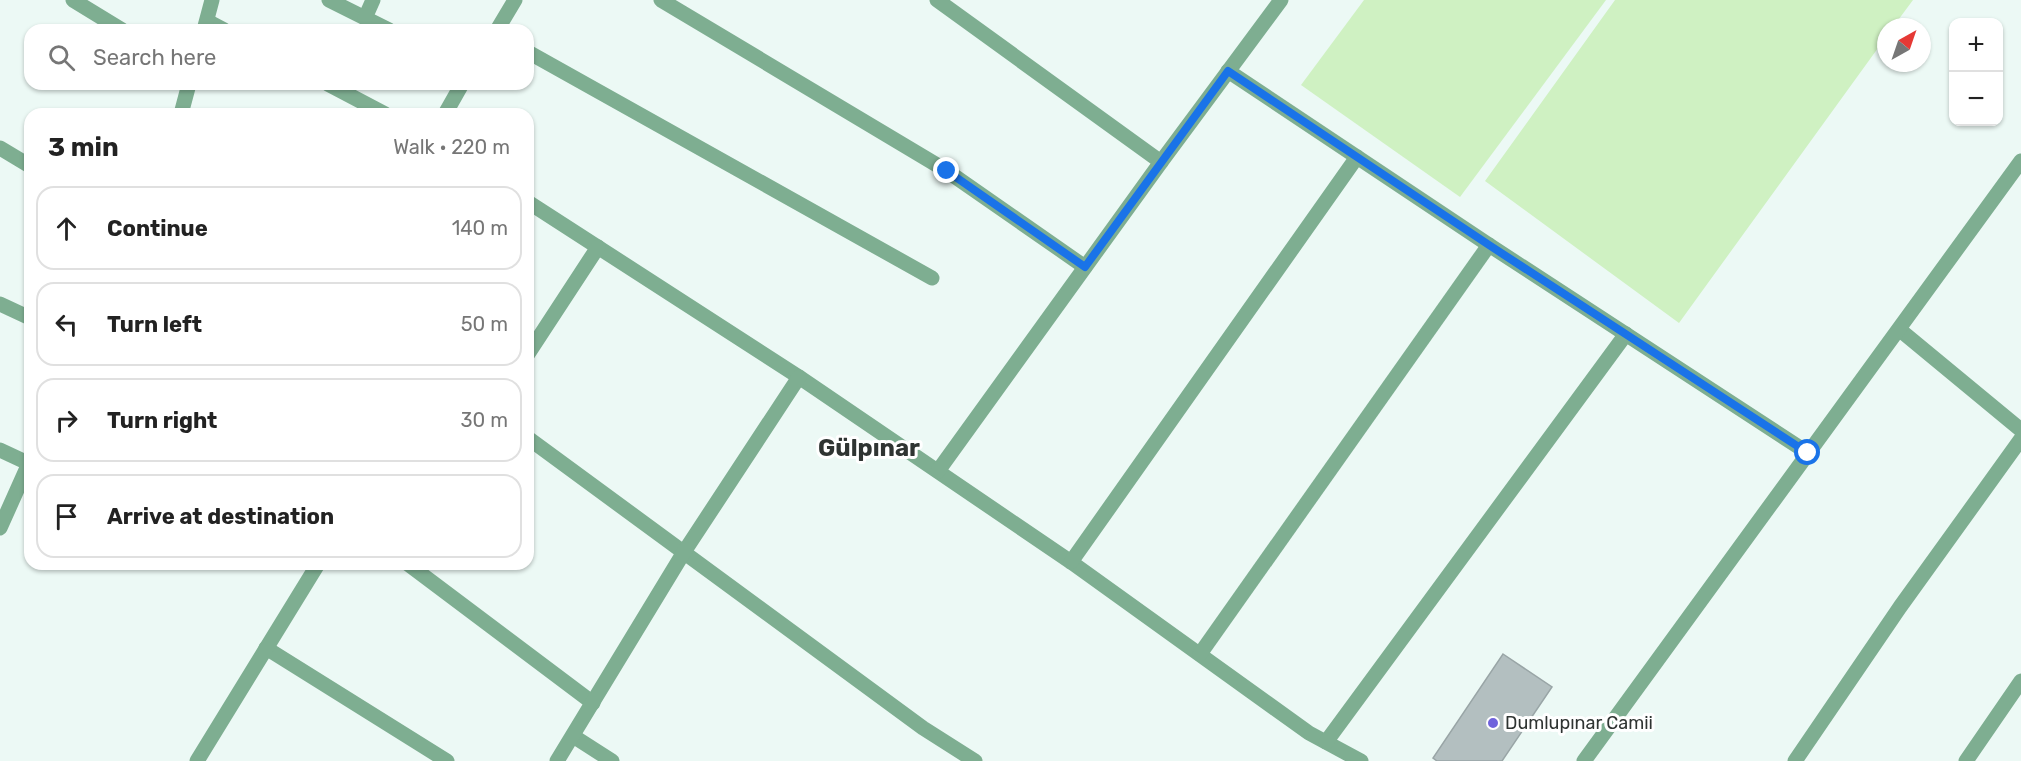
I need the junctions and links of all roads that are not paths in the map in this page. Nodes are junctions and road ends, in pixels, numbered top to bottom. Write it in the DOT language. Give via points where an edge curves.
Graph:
graph roads {
  1 [pos="73,0"];
  2 [pos="212,0"];
  3 [pos="329,0"];
  4 [pos="373,0"];
  5 [pos="515,0"];
  6 [pos="661,0"];
  7 [pos="937,0"];
  8 [pos="1281,0"];
  9 [pos="365,18"];
  10 [pos="112,24"];
  11 [pos="206,24"];
  12 [pos="377,24"];
  13 [pos="501,24"];
  14 [pos="534,55"];
  15 [pos="1228,71"];
  16 [pos="187,90"];
  17 [pos="339,90"];
  18 [pos="459,90"];
  19 [pos="183,108"];
  20 [pos="374,108"];
  21 [pos="448,108"];
  22 [pos="0,148"];
  23 [pos="1357,157"];
  24 [pos="2021,161"];
  25 [pos="24,162"];
  26 [pos="1161,162"];
  27 [pos="534,206"];
  28 [pos="1489,245"];
  29 [pos="598,247"];
  30 [pos="1085,267"];
  31 [pos="932,278"];
  32 [pos="0,304"];
  33 [pos="24,315"];
  34 [pos="1900,330"];
  35 [pos="1626,334"];
  36 [pos="534,345"];
  37 [pos="800,377"];
  38 [pos="2021,430"];
  39 [pos="2021,439"];
  40 [pos="534,442"];
  41 [pos="0,450"];
  42 [pos="1808,453"];
  43 [pos="24,460"];
  44 [pos="938,471"];
  45 [pos="24,476"];
  46 [pos="0,528"];
  47 [pos="684,552"];
  48 [pos="1071,562"];
  49 [pos="314,570"];
  50 [pos="416,570"];
  51 [pos="266,648"];
  52 [pos="1200,654"];
  53 [pos="2021,681"];
  54 [pos="593,703"];
  55 [pos="573,736"];
  56 [pos="1326,742"];
  57 [pos="197,761"];
  58 [pos="447,761"];
  59 [pos="558,761"];
  60 [pos="612,761"];
  61 [pos="975,761"];
  62 [pos="1361,761"];
  63 [pos="1584,761"];
  64 [pos="1795,761"];
  65 [pos="1966,761"];
  1 -- 10 [label="street"];
  2 -- 11 [label="street"];
  3 -- 9 [label="street"];
  4 -- 9 [label="street"];
  5 -- 13 [label="street"];
  6 -- 30 [label="street" via="947,171"];
  7 -- 26 [label="street"];
  8 -- 15 [label="street"];
  9 -- 12 [label="street"];
  14 -- 31 [label="street"];
  15 -- 23 [label="street"];
  15 -- 26 [label="street"];
  16 -- 19 [label="street"];
  17 -- 20 [label="street"];
  18 -- 21 [label="street"];
  22 -- 25 [label="street"];
  23 -- 28 [label="street"];
  23 -- 48 [label="street"];
  24 -- 34 [label="street"];
  26 -- 30 [label="street"];
  27 -- 29 [label="street"];
  28 -- 35 [label="street"];
  28 -- 52 [label="street"];
  29 -- 36 [label="street"];
  29 -- 37 [label="street"];
  30 -- 44 [label="street"];
  32 -- 33 [label="street"];
  34 -- 38 [label="street"];
  34 -- 42 [label="street"];
  35 -- 42 [label="street"];
  35 -- 56 [label="street"];
  37 -- 44 [label="street"];
  37 -- 47 [label="street"];
  39 -- 64 [label="street"];
  40 -- 47 [label="street"];
  41 -- 43 [label="street"];
  42 -- 63 [label="street"];
  44 -- 48 [label="street"];
  45 -- 46 [label="street"];
  47 -- 54 [label="street"];
  47 -- 61 [label="street" via="923,728"];
  48 -- 52 [label="street"];
  49 -- 51 [label="street"];
  50 -- 54 [label="street"];
  51 -- 57 [label="street"];
  51 -- 58 [label="street"];
  52 -- 56 [label="street"];
  53 -- 65 [label="street"];
  54 -- 55 [label="street"];
  55 -- 59 [label="street"];
  55 -- 60 [label="street"];
  56 -- 62 [label="street"];
}
